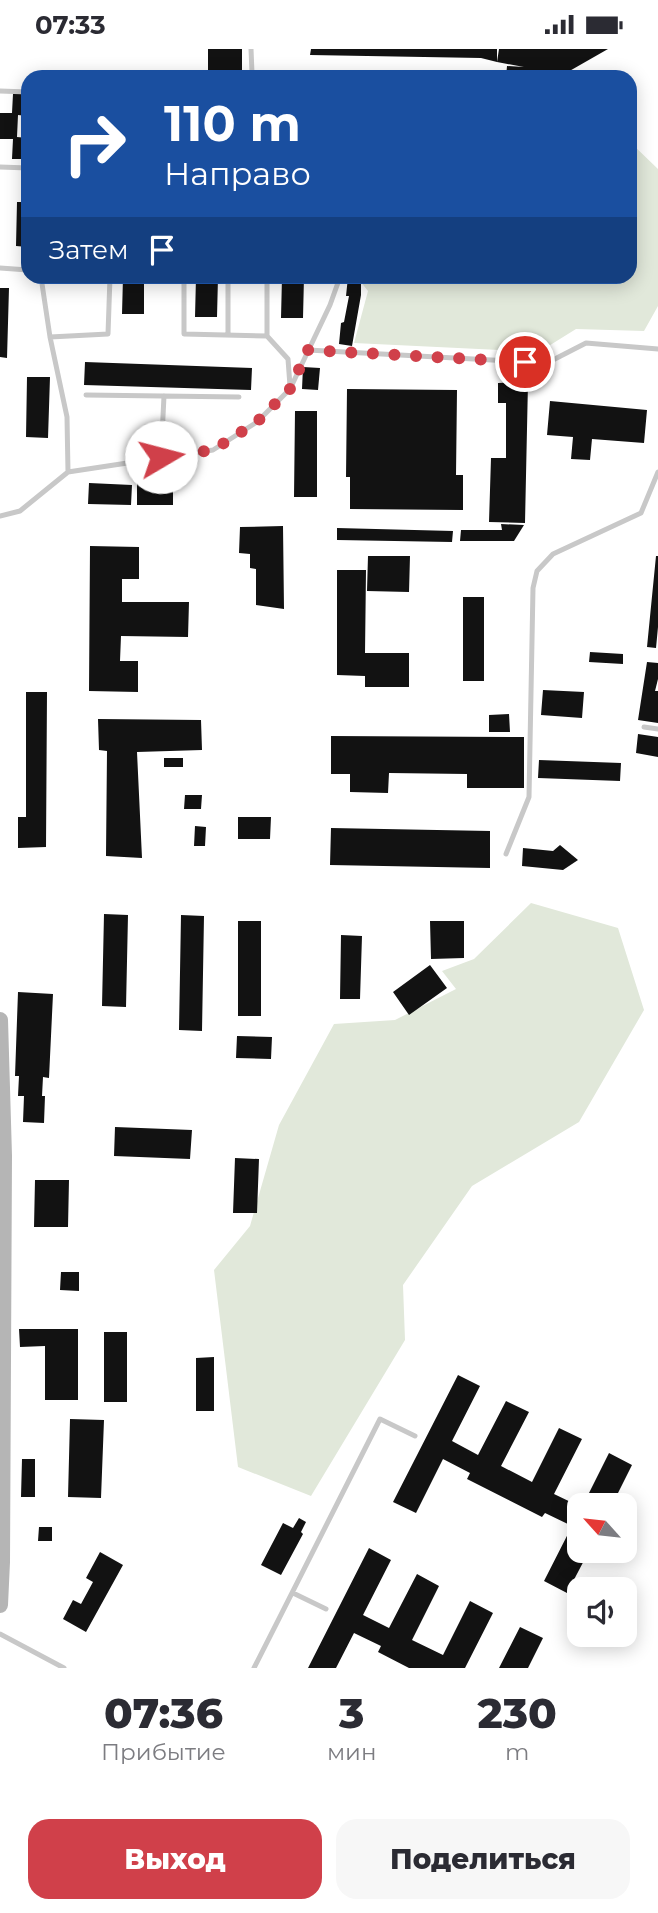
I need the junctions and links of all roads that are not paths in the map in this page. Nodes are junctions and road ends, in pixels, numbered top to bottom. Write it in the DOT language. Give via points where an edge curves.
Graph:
graph roads {
  1 [pos="251,49"];
  2 [pos="252,70"];
  3 [pos="0,91"];
  4 [pos="21,92"];
  5 [pos="0,167"];
  6 [pos="21,168"];
  7 [pos="0,268"];
  8 [pos="21,270"];
  9 [pos="42,284"];
  10 [pos="110,284"];
  11 [pos="184,284"];
  12 [pos="228,284"];
  13 [pos="267,284"];
  14 [pos="338,284"];
  15 [pos="228,335"];
  16 [pos="267,336"];
  17 [pos="50,337"];
  18 [pos="658,349"];
  19 [pos="308,350"];
  20 [pos="290,389"];
  21 [pos="86,395"];
  22 [pos="164,396"];
  23 [pos="239,397"];
  24 [pos="161,457"];
  25 [pos="68,472"];
  26 [pos="658,472"];
  27 [pos="0,516"];
  28 [pos="644,727"];
  29 [pos="658,729"];
  30 [pos="506,854"];
  31 [pos="0,1020"];
  32 [pos="415,1436"];
  33 [pos="293,1593"];
  34 [pos="0,1605"];
  35 [pos="326,1609"];
  36 [pos="0,1634"];
  37 [pos="64,1668"];
  38 [pos="254,1668"];
  1 -- 2 [label="lane"];
  3 -- 4 [label="lane"];
  5 -- 6 [label="lane"];
  7 -- 8 [label="lane"];
  9 -- 17 [label="lane"];
  10 -- 17 [label="lane" via="108,334"];
  11 -- 15 [label="lane" via="184,334"];
  12 -- 15 [label="lane"];
  13 -- 16 [label="lane"];
  14 -- 19 [label="lane"];
  15 -- 16 [label="lane"];
  16 -- 20 [label="lane" via="288,359"];
  17 -- 25 [label="lane" via="66,417"];
  18 -- 19 [label="lane" via="586,343 547,363"];
  19 -- 20 [label="lane"];
  20 -- 24 [label="lane" via="257,422 213,450"];
  21 -- 22 [label="lane"];
  22 -- 23 [label="lane"];
  22 -- 24 [label="lane"];
  24 -- 25 [label="lane"];
  25 -- 27 [label="lane" via="20,511"];
  26 -- 30 [label="lane" via="641,513 553,554 537,571 529,797"];
  28 -- 29 [label="lane"];
  31 -- 34 [label="street" via="4,1184"];
  32 -- 33 [label="lane" via="380,1419"];
  33 -- 35 [label="lane"];
  33 -- 38 [label="lane"];
  36 -- 37 [label="lane"];
}
